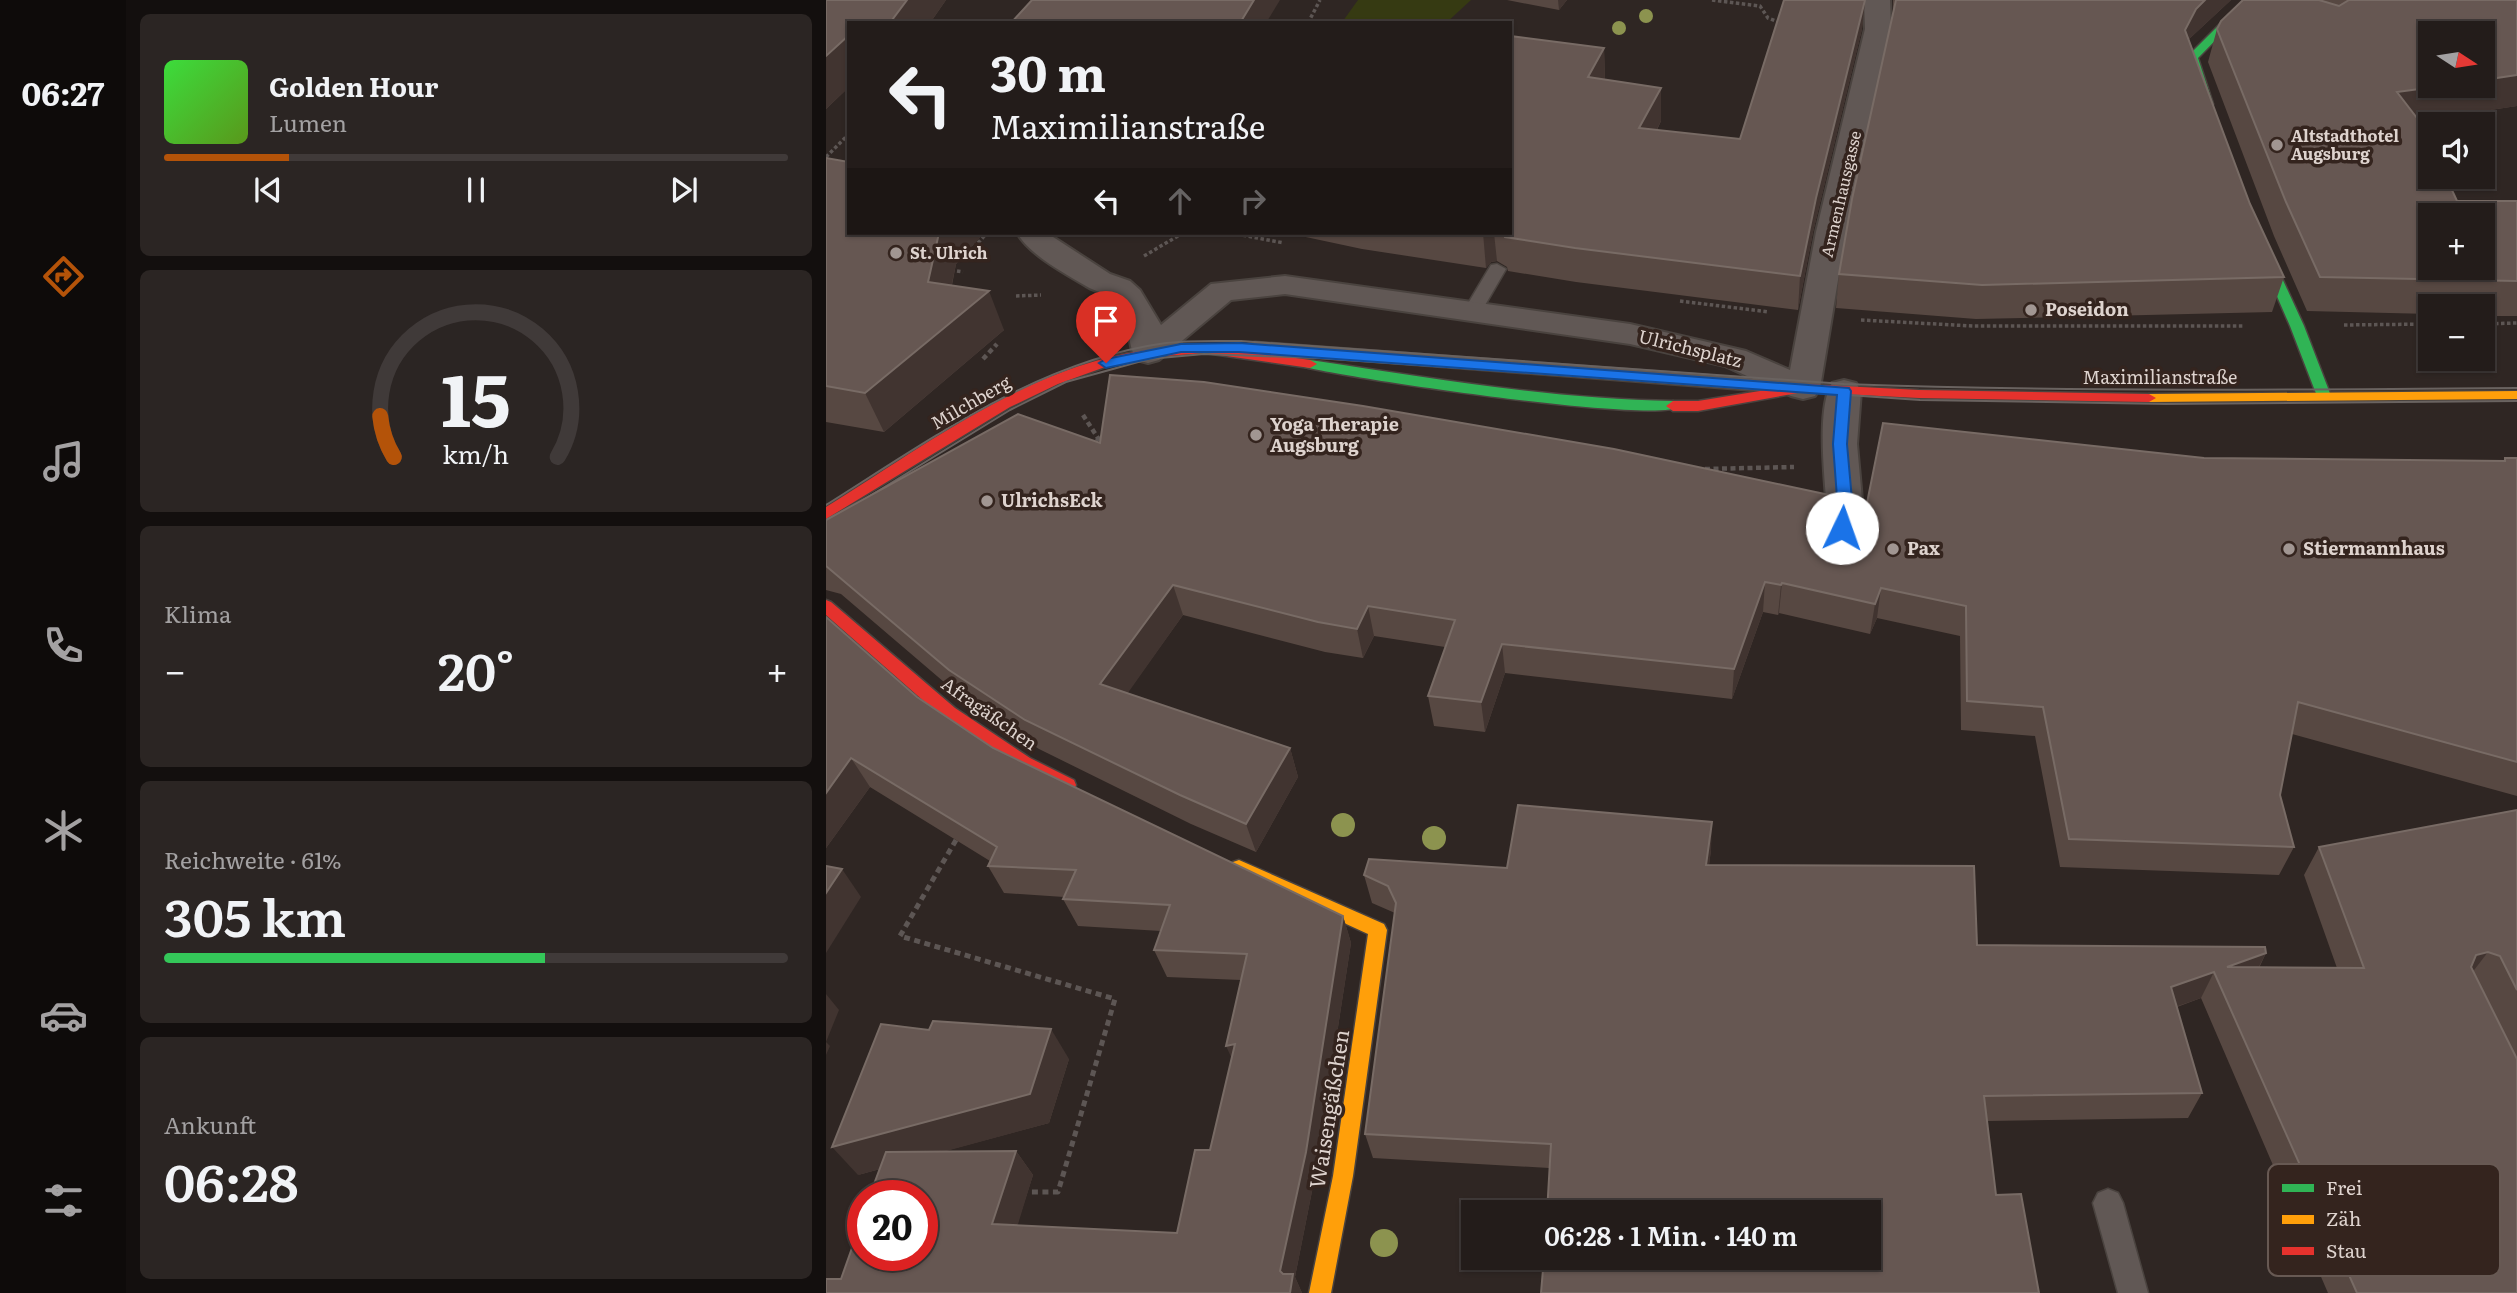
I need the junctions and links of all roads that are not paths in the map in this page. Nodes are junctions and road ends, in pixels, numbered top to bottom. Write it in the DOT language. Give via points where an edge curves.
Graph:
graph roads {
  1 [pos="1877,0"];
  2 [pos="2251,4"];
  3 [pos="2214,122"];
  4 [pos="2252,224"];
  5 [pos="1033,235"];
  6 [pos="1497,270"];
  7 [pos="1472,312"];
  8 [pos="1149,353"];
  9 [pos="1803,388"];
  10 [pos="1844,391"];
  11 [pos="2517,395"];
  12 [pos="2324,396"];
  13 [pos="826,514"];
  14 [pos="1844,520"];
  15 [pos="826,606"];
  16 [pos="1082,792"];
  17 [pos="1223,860"];
  18 [pos="2108,1203"];
  19 [pos="1320,1293"];
  20 [pos="2133,1293"];
  1 -- 9 [label="street, Armenhausgasse" via="1874,50 1831,232"];
  2 -- 3 [label="street" via="2192,57"];
  4 -- 12 [label="street"];
  5 -- 8 [label="street" via="1129,297 1146,323"];
  6 -- 7 [label="lane"];
  7 -- 8 [label="street, Ulrichsplatz" via="1285,285 1222,291"];
  7 -- 9 [label="street, Ulrichsplatz" via="1630,334 1722,355"];
  8 -- 9 [label="lane" via="1239,347"];
  8 -- 9 [label="street, Ulrichsplatz" via="1206,349 1502,393 1624,406 1698,405"];
  8 -- 13 [label="street, Milchberg" via="1091,367 1034,389"];
  9 -- 10 [label="street, Maximilianstraße"];
  10 -- 12 [label="street, Maximilianstraße" via="2066,398"];
  10 -- 14 [label="street" via="1840,444"];
  11 -- 12 [label="street, Maximilianstraße"];
  15 -- 16 [label="street, Afragäßchen" via="949,713 1024,763"];
  17 -- 19 [label="street, Waisengäßchen" via="1378,930 1343,1176"];
  18 -- 20 [label="lane"];
}
